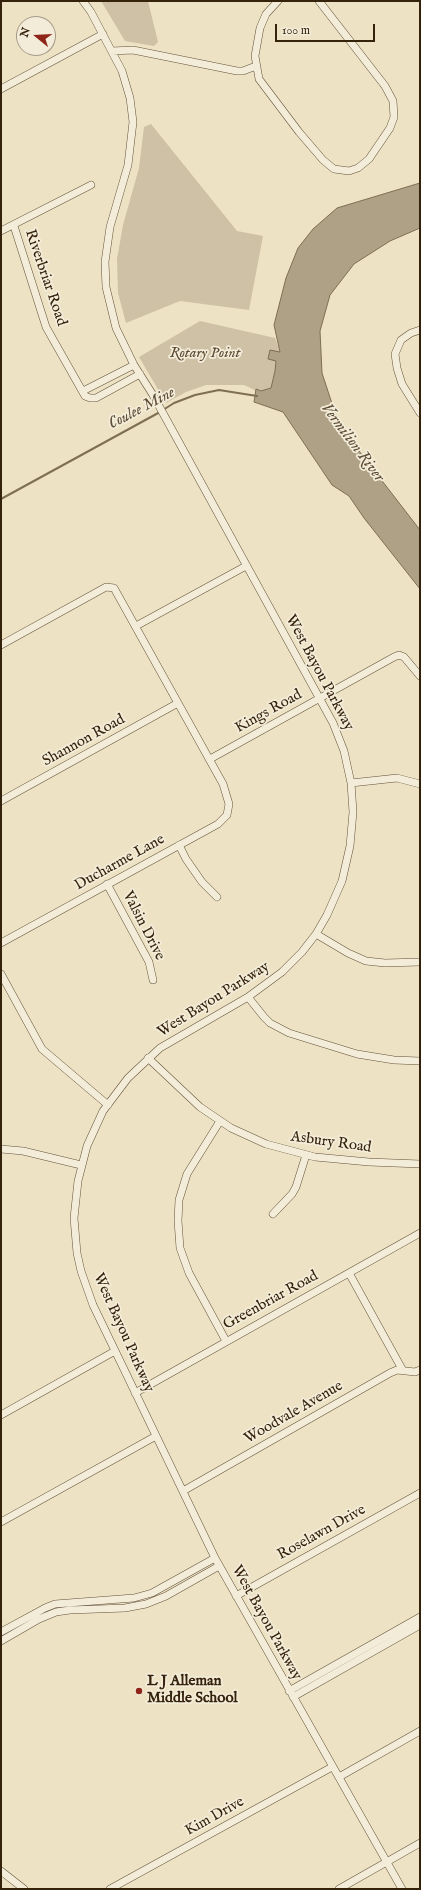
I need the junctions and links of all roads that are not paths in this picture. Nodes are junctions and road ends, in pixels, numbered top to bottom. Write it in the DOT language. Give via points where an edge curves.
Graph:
graph roads {
  1 [pos="83,1"];
  2 [pos="278,1"];
  3 [pos="319,1"];
  4 [pos="103,34"];
  5 [pos="112,51"];
  6 [pos="256,66"];
  7 [pos="1,89"];
  8 [pos="91,185"];
  9 [pos="14,226"];
  10 [pos="1,231"];
  11 [pos="420,330"];
  12 [pos="134,365"];
  13 [pos="140,374"];
  14 [pos="82,391"];
  15 [pos="420,413"];
  16 [pos="246,566"];
  17 [pos="136,626"];
  18 [pos="1,644"];
  19 [pos="420,676"];
  20 [pos="320,698"];
  21 [pos="178,704"];
  22 [pos="210,760"];
  23 [pos="351,783"];
  24 [pos="420,784"];
  25 [pos="1,800"];
  26 [pos="179,845"];
  27 [pos="107,884"];
  28 [pos="217,897"];
  29 [pos="316,934"];
  30 [pos="1,943"];
  31 [pos="420,962"];
  32 [pos="1,974"];
  33 [pos="153,980"];
  34 [pos="248,997"];
  35 [pos="148,1058"];
  36 [pos="420,1061"];
  37 [pos="108,1104"];
  38 [pos="220,1121"];
  39 [pos="1,1149"];
  40 [pos="306,1155"];
  41 [pos="420,1164"];
  42 [pos="81,1165"];
  43 [pos="273,1214"];
  44 [pos="420,1233"];
  45 [pos="349,1273"];
  46 [pos="226,1341"];
  47 [pos="115,1351"];
  48 [pos="402,1369"];
  49 [pos="420,1370"];
  50 [pos="135,1393"];
  51 [pos="1,1414"];
  52 [pos="156,1436"];
  53 [pos="183,1491"];
  54 [pos="420,1493"];
  55 [pos="1,1522"];
  56 [pos="215,1558"];
  57 [pos="219,1566"];
  58 [pos="152,1593"];
  59 [pos="236,1596"];
  60 [pos="97,1600"];
  61 [pos="155,1601"];
  62 [pos="97,1609"];
  63 [pos="37,1616"];
  64 [pos="420,1617"];
  65 [pos="420,1624"];
  66 [pos="1,1632"];
  67 [pos="1,1641"];
  68 [pos="291,1694"];
  69 [pos="420,1731"];
  70 [pos="332,1767"];
  71 [pos="339,1777"];
  72 [pos="420,1843"];
  73 [pos="387,1862"];
  74 [pos="1,1871"];
  75 [pos="24,1889"];
  76 [pos="110,1889"];
  77 [pos="339,1889"];
  78 [pos="402,1889"];
  1 -- 4 [label="street, West Bayou Parkway"];
  2 -- 6 [label="street" via="266,14 260,28"];
  3 -- 6 [label="street" via="385,86 393,101 394,117 390,128 368,159 358,168 349,171 331,167 299,132 264,87"];
  4 -- 5 [label="street, West Bayou Parkway"];
  4 -- 7 [label="street"];
  5 -- 6 [label="street" via="133,50 237,71"];
  5 -- 12 [label="street, West Bayou Parkway" via="126,85 133,128 128,166 107,244 106,287 116,328"];
  8 -- 9 [label="street"];
  9 -- 10 [label="street"];
  9 -- 14 [label="street, Riverbriar Road" via="46,327"];
  11 -- 15 [label="street" via="401,340 395,354 400,380"];
  12 -- 13 [label="street, West Bayou Parkway"];
  12 -- 14 [label="street"];
  13 -- 14 [label="street, Riverbriar Road" via="96,398 85,396"];
  13 -- 16 [label="street, West Bayou Parkway"];
  16 -- 17 [label="street"];
  16 -- 20 [label="street, West Bayou Parkway"];
  17 -- 18 [label="street" via="117,591 112,587 106,587"];
  17 -- 21 [label="street"];
  19 -- 20 [label="street, Kings Road" via="404,657 397,655"];
  20 -- 22 [label="street, Kings Road"];
  20 -- 23 [label="street, West Bayou Parkway" via="340,740"];
  21 -- 22 [label="street"];
  21 -- 25 [label="street, Shannon Road"];
  22 -- 26 [label="street, Ducharme Lane" via="226,790 228,812 218,824"];
  23 -- 24 [label="street" via="397,778"];
  23 -- 29 [label="street, West Bayou Parkway" via="353,817 348,860 334,902"];
  26 -- 27 [label="street, Ducharme Lane"];
  26 -- 28 [label="street" via="202,882"];
  27 -- 30 [label="street, Ducharme Lane"];
  27 -- 33 [label="street, Valsin Drive" via="149,962"];
  29 -- 31 [label="street" via="366,961"];
  29 -- 34 [label="street, West Bayou Parkway" via="282,972"];
  32 -- 37 [label="street" via="42,1049"];
  34 -- 35 [label="street, West Bayou Parkway" via="170,1041"];
  34 -- 36 [label="street" via="264,1018 289,1033 357,1054"];
  35 -- 37 [label="street, West Bayou Parkway"];
  35 -- 38 [label="street, Asbury Road" via="186,1096"];
  37 -- 42 [label="street, West Bayou Parkway"];
  38 -- 40 [label="street, Asbury Road" via="262,1142"];
  38 -- 46 [label="street" via="187,1174 179,1200 178,1221 180,1248 189,1273"];
  39 -- 42 [label="street" via="23,1150"];
  40 -- 41 [label="street, Asbury Road" via="369,1162"];
  40 -- 43 [label="street" via="296,1187"];
  42 -- 47 [label="street, West Bayou Parkway" via="74,1218 77,1253 87,1290"];
  44 -- 45 [label="street, Greenbriar Road"];
  45 -- 46 [label="street, Greenbriar Road"];
  45 -- 48 [label="street"];
  46 -- 50 [label="street, Greenbriar Road"];
  47 -- 50 [label="street, West Bayou Parkway"];
  47 -- 51 [label="street"];
  48 -- 49 [label="street, Woodvale Avenue" via="415,1372"];
  48 -- 53 [label="street, Woodvale Avenue" via="390,1373"];
  50 -- 52 [label="street, West Bayou Parkway"];
  52 -- 53 [label="street, West Bayou Parkway"];
  52 -- 55 [label="street"];
  53 -- 56 [label="street, West Bayou Parkway"];
  54 -- 59 [label="street, Roselawn Drive"];
  56 -- 57 [label="street, West Bayou Parkway"];
  56 -- 58 [label="street"];
  57 -- 59 [label="street, West Bayou Parkway"];
  57 -- 61 [label="street"];
  58 -- 60 [label="street" via="134,1598"];
  58 -- 61 [label="street"];
  59 -- 68 [label="street, West Bayou Parkway"];
  60 -- 62 [label="street"];
  60 -- 63 [label="street" via="63,1603"];
  61 -- 62 [label="street" via="136,1607"];
  62 -- 63 [label="street" via="64,1610"];
  63 -- 66 [label="street"];
  63 -- 67 [label="street"];
  64 -- 68 [label="street"];
  65 -- 68 [label="street"];
  68 -- 70 [label="street, West Bayou Parkway"];
  69 -- 71 [label="street"];
  70 -- 71 [label="street, West Bayou Parkway"];
  70 -- 76 [label="street, Kim Drive"];
  71 -- 73 [label="street, West Bayou Parkway"];
  72 -- 73 [label="street"];
  73 -- 77 [label="street"];
  73 -- 78 [label="street, West Bayou Parkway"];
  74 -- 75 [label="street"];
}
